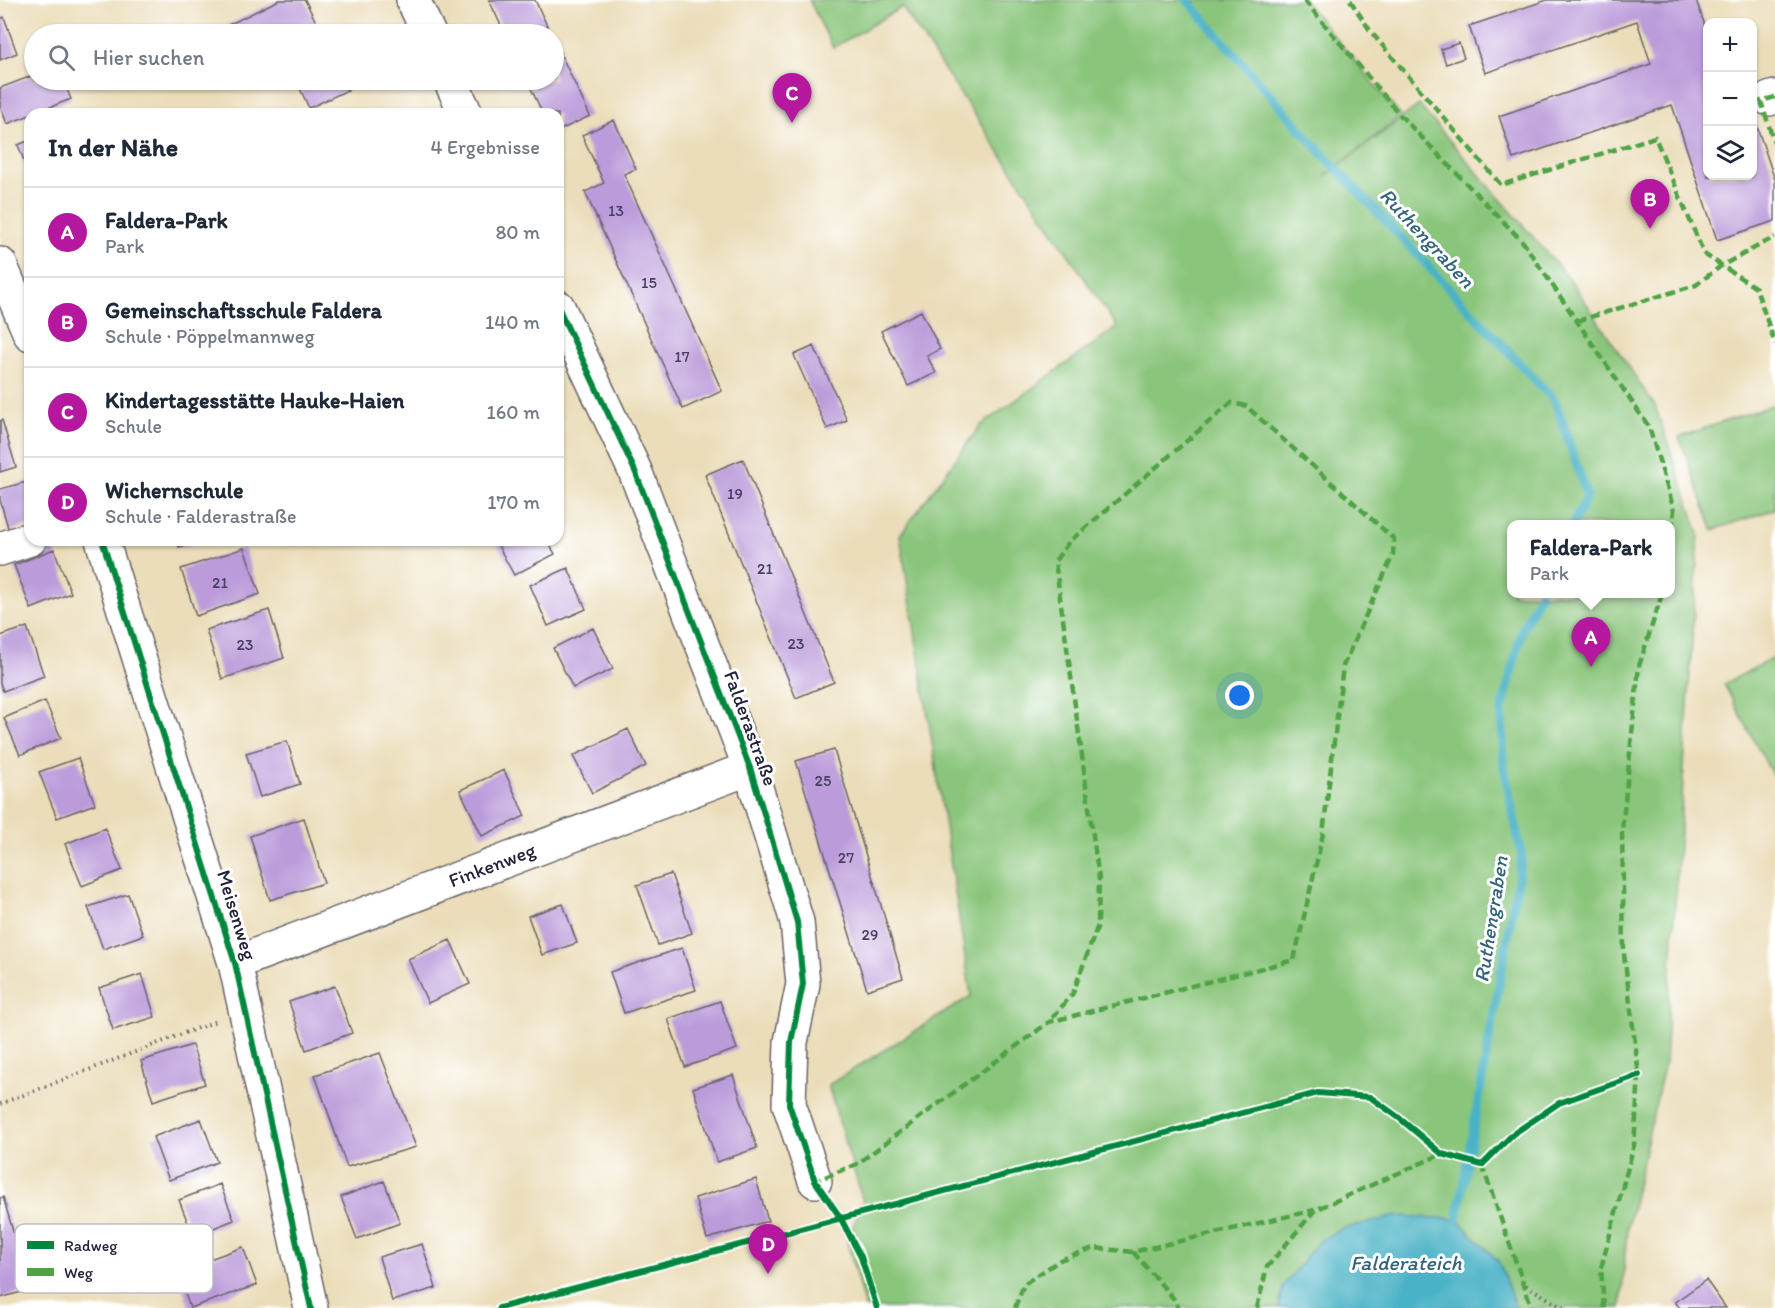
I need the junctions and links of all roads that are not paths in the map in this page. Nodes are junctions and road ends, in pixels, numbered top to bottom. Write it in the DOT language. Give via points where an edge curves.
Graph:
graph roads {
  1 [pos="412,0"];
  2 [pos="424,24"];
  3 [pos="455,90"];
  4 [pos="463,108"];
  5 [pos="0,264"];
  6 [pos="24,320"];
  7 [pos="564,320"];
  8 [pos="24,541"];
  9 [pos="104,546"];
  10 [pos="0,549"];
  11 [pos="750,768"];
  12 [pos="235,963"];
  13 [pos="815,1181"];
  14 [pos="310,1308"];
  1 -- 2 [label="street"];
  3 -- 4 [label="street"];
  5 -- 6 [label="street"];
  7 -- 11 [label="street, Falderastraße" via="635,471"];
  8 -- 10 [label="street"];
  9 -- 12 [label="street, Meisenweg"];
  11 -- 12 [label="street, Finkenweg"];
  11 -- 13 [label="street, Falderastraße" via="797,922 803,984 791,1042 789,1104"];
  12 -- 14 [label="street, Meisenweg"];
}
